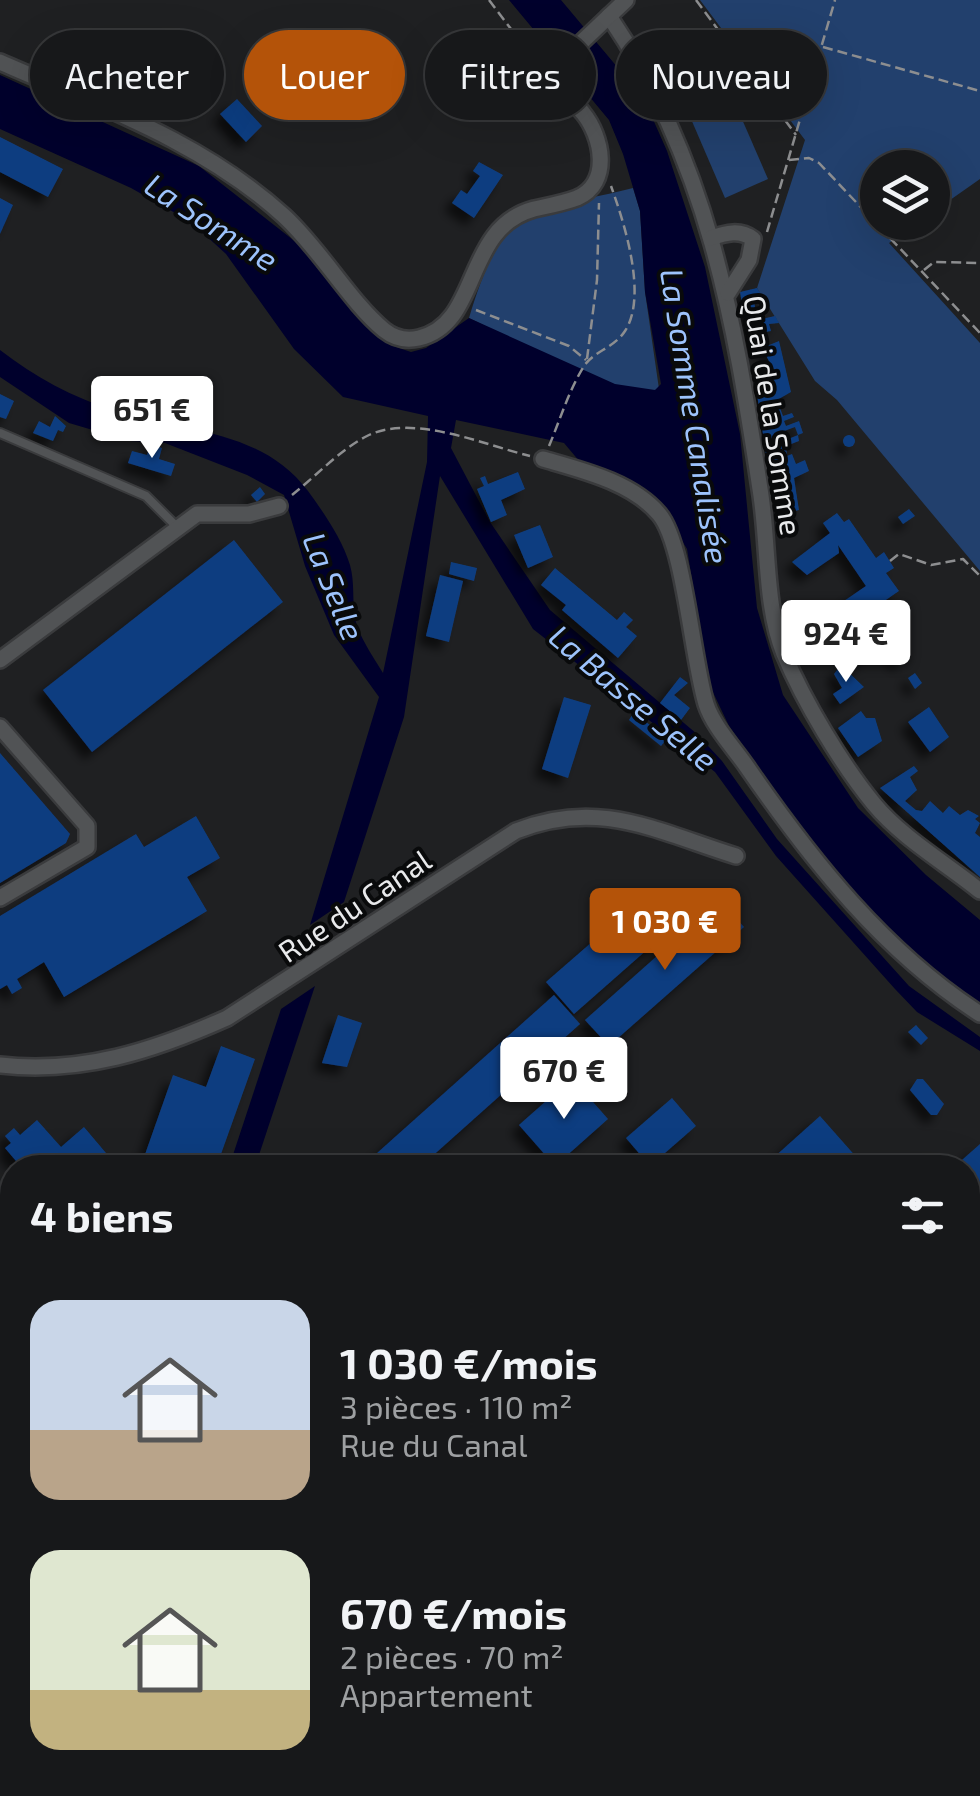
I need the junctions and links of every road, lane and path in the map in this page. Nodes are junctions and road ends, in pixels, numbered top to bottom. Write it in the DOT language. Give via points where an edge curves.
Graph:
graph roads {
  1 [pos="488,0"];
  2 [pos="626,0"];
  3 [pos="696,0"];
  4 [pos="835,0"];
  5 [pos="602,21"];
  6 [pos="510,30"];
  7 [pos="592,30"];
  8 [pos="827,31"];
  9 [pos="827,48"];
  10 [pos="0,62"];
  11 [pos="980,91"];
  12 [pos="588,120"];
  13 [pos="802,120"];
  14 [pos="797,136"];
  15 [pos="789,160"];
  16 [pos="600,168"];
  17 [pos="712,238"];
  18 [pos="753,240"];
  19 [pos="980,262"];
  20 [pos="923,272"];
  21 [pos="728,293"];
  22 [pos="459,306"];
  23 [pos="980,333"];
  24 [pos="587,361"];
  25 [pos="0,433"];
  26 [pos="551,441"];
  27 [pos="544,459"];
  28 [pos="279,506"];
  29 [pos="176,526"];
  30 [pos="890,561"];
  31 [pos="980,576"];
  32 [pos="0,660"];
  33 [pos="0,727"];
  34 [pos="736,856"];
  35 [pos="980,892"];
  36 [pos="0,898"];
  37 [pos="980,1014"];
  38 [pos="0,1065"];
  1 -- 6 [label="path"];
  2 -- 5 [label="street"];
  3 -- 14 [label="path"];
  4 -- 8 [label="path"];
  5 -- 7 [label="street"];
  5 -- 17 [label="street, Quai de la Somme" via="667,110"];
  9 -- 11 [label="path"];
  10 -- 22 [label="street" via="215,160 312,242 384,330 402,340 433,334"];
  12 -- 16 [label="street"];
  13 -- 14 [label="path"];
  14 -- 15 [label="path"];
  15 -- 18 [label="path" via="767,232"];
  15 -- 20 [label="path" via="819,163"];
  16 -- 22 [label="street" via="579,197 511,218 484,247"];
  16 -- 24 [label="path"];
  16 -- 24 [label="path" via="633,271 628,327 616,344"];
  17 -- 18 [label="street" via="729,233"];
  17 -- 21 [label="street, Quai de la Somme"];
  18 -- 21 [label="street"];
  19 -- 20 [label="path" via="934,262"];
  20 -- 23 [label="path"];
  21 -- 35 [label="street, Quai de la Somme" via="784,652 875,806"];
  22 -- 24 [label="path" via="569,346"];
  24 -- 26 [label="path"];
  25 -- 29 [label="lane" via="146,496"];
  27 -- 28 [label="path" via="390,428 366,436"];
  27 -- 37 [label="street" via="626,490 660,514 676,552 708,711 798,840 905,960"];
  28 -- 29 [label="street" via="249,514 197,514"];
  29 -- 32 [label="street"];
  30 -- 31 [label="path" via="899,554 931,565 963,559"];
  33 -- 36 [label="street" via="87,826 90,840 87,848"];
  34 -- 38 [label="street, Rue du Canal" via="588,814 542,820 210,1026 80,1067"];
}
